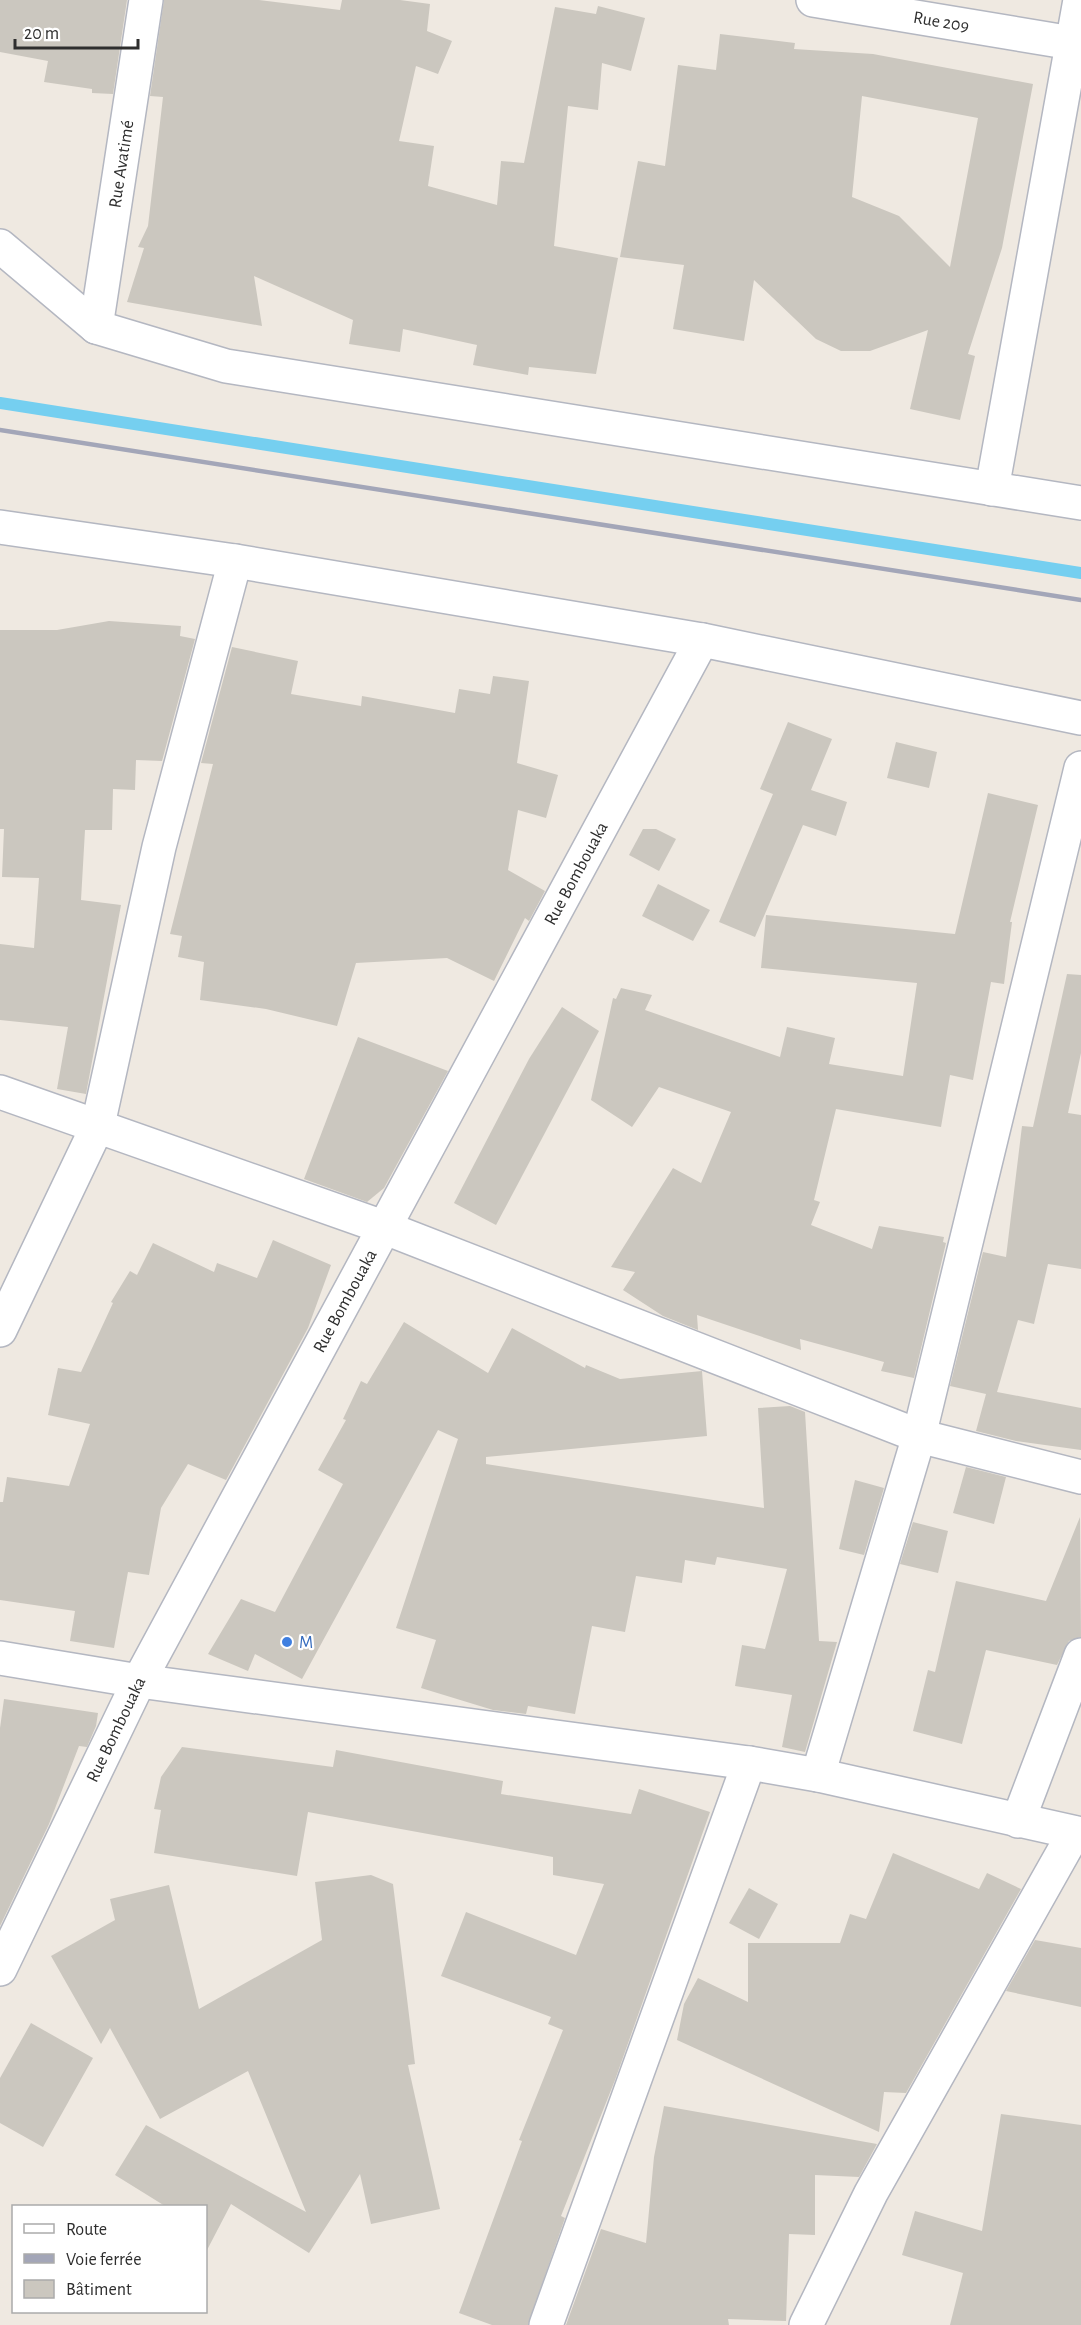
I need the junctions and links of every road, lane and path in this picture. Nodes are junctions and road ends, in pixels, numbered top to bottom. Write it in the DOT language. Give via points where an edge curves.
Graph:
graph roads {
  1 [pos="146,0"];
  2 [pos="813,0"];
  3 [pos="1080,0"];
  4 [pos="1072,43"];
  5 [pos="1072,103"];
  6 [pos="0,246"];
  7 [pos="96,327"];
  8 [pos="992,489"];
  9 [pos="1081,503"];
  10 [pos="0,527"];
  11 [pos="235,561"];
  12 [pos="702,640"];
  13 [pos="1081,718"];
  14 [pos="1081,768"];
  15 [pos="0,1092"];
  16 [pos="98,1125"];
  17 [pos="382,1227"];
  18 [pos="0,1330"];
  19 [pos="919,1436"];
  20 [pos="1081,1477"];
  21 [pos="1081,1655"];
  22 [pos="0,1658"];
  23 [pos="139,1681"];
  24 [pos="749,1762"];
  25 [pos="818,1775"];
  26 [pos="1018,1821"];
  27 [pos="1078,1833"];
  28 [pos="0,1969"];
  29 [pos="546,2325"];
  30 [pos="806,2325"];
  1 -- 7 [label="street, Rue Avatimé"];
  2 -- 4 [label="street, Rue 209"];
  3 -- 4 [label="street"];
  4 -- 5 [label="street"];
  5 -- 8 [label="street"];
  6 -- 7 [label="street"];
  7 -- 8 [label="street" via="226,366"];
  8 -- 9 [label="street"];
  10 -- 11 [label="street"];
  11 -- 12 [label="street"];
  11 -- 16 [label="street" via="159,847"];
  12 -- 13 [label="street"];
  12 -- 17 [label="street, Rue Bombouaka"];
  14 -- 19 [label="street"];
  15 -- 16 [label="street"];
  16 -- 17 [label="street"];
  16 -- 18 [label="street"];
  17 -- 19 [label="street"];
  17 -- 23 [label="street, Rue Bombouaka"];
  19 -- 20 [label="street"];
  19 -- 25 [label="street"];
  21 -- 26 [label="street"];
  22 -- 23 [label="street"];
  23 -- 24 [label="street"];
  23 -- 28 [label="street, Rue Bombouaka"];
  24 -- 25 [label="street"];
  24 -- 29 [label="street"];
  25 -- 26 [label="street"];
  26 -- 27 [label="street"];
  27 -- 30 [label="street" via="870,2193"];
}
